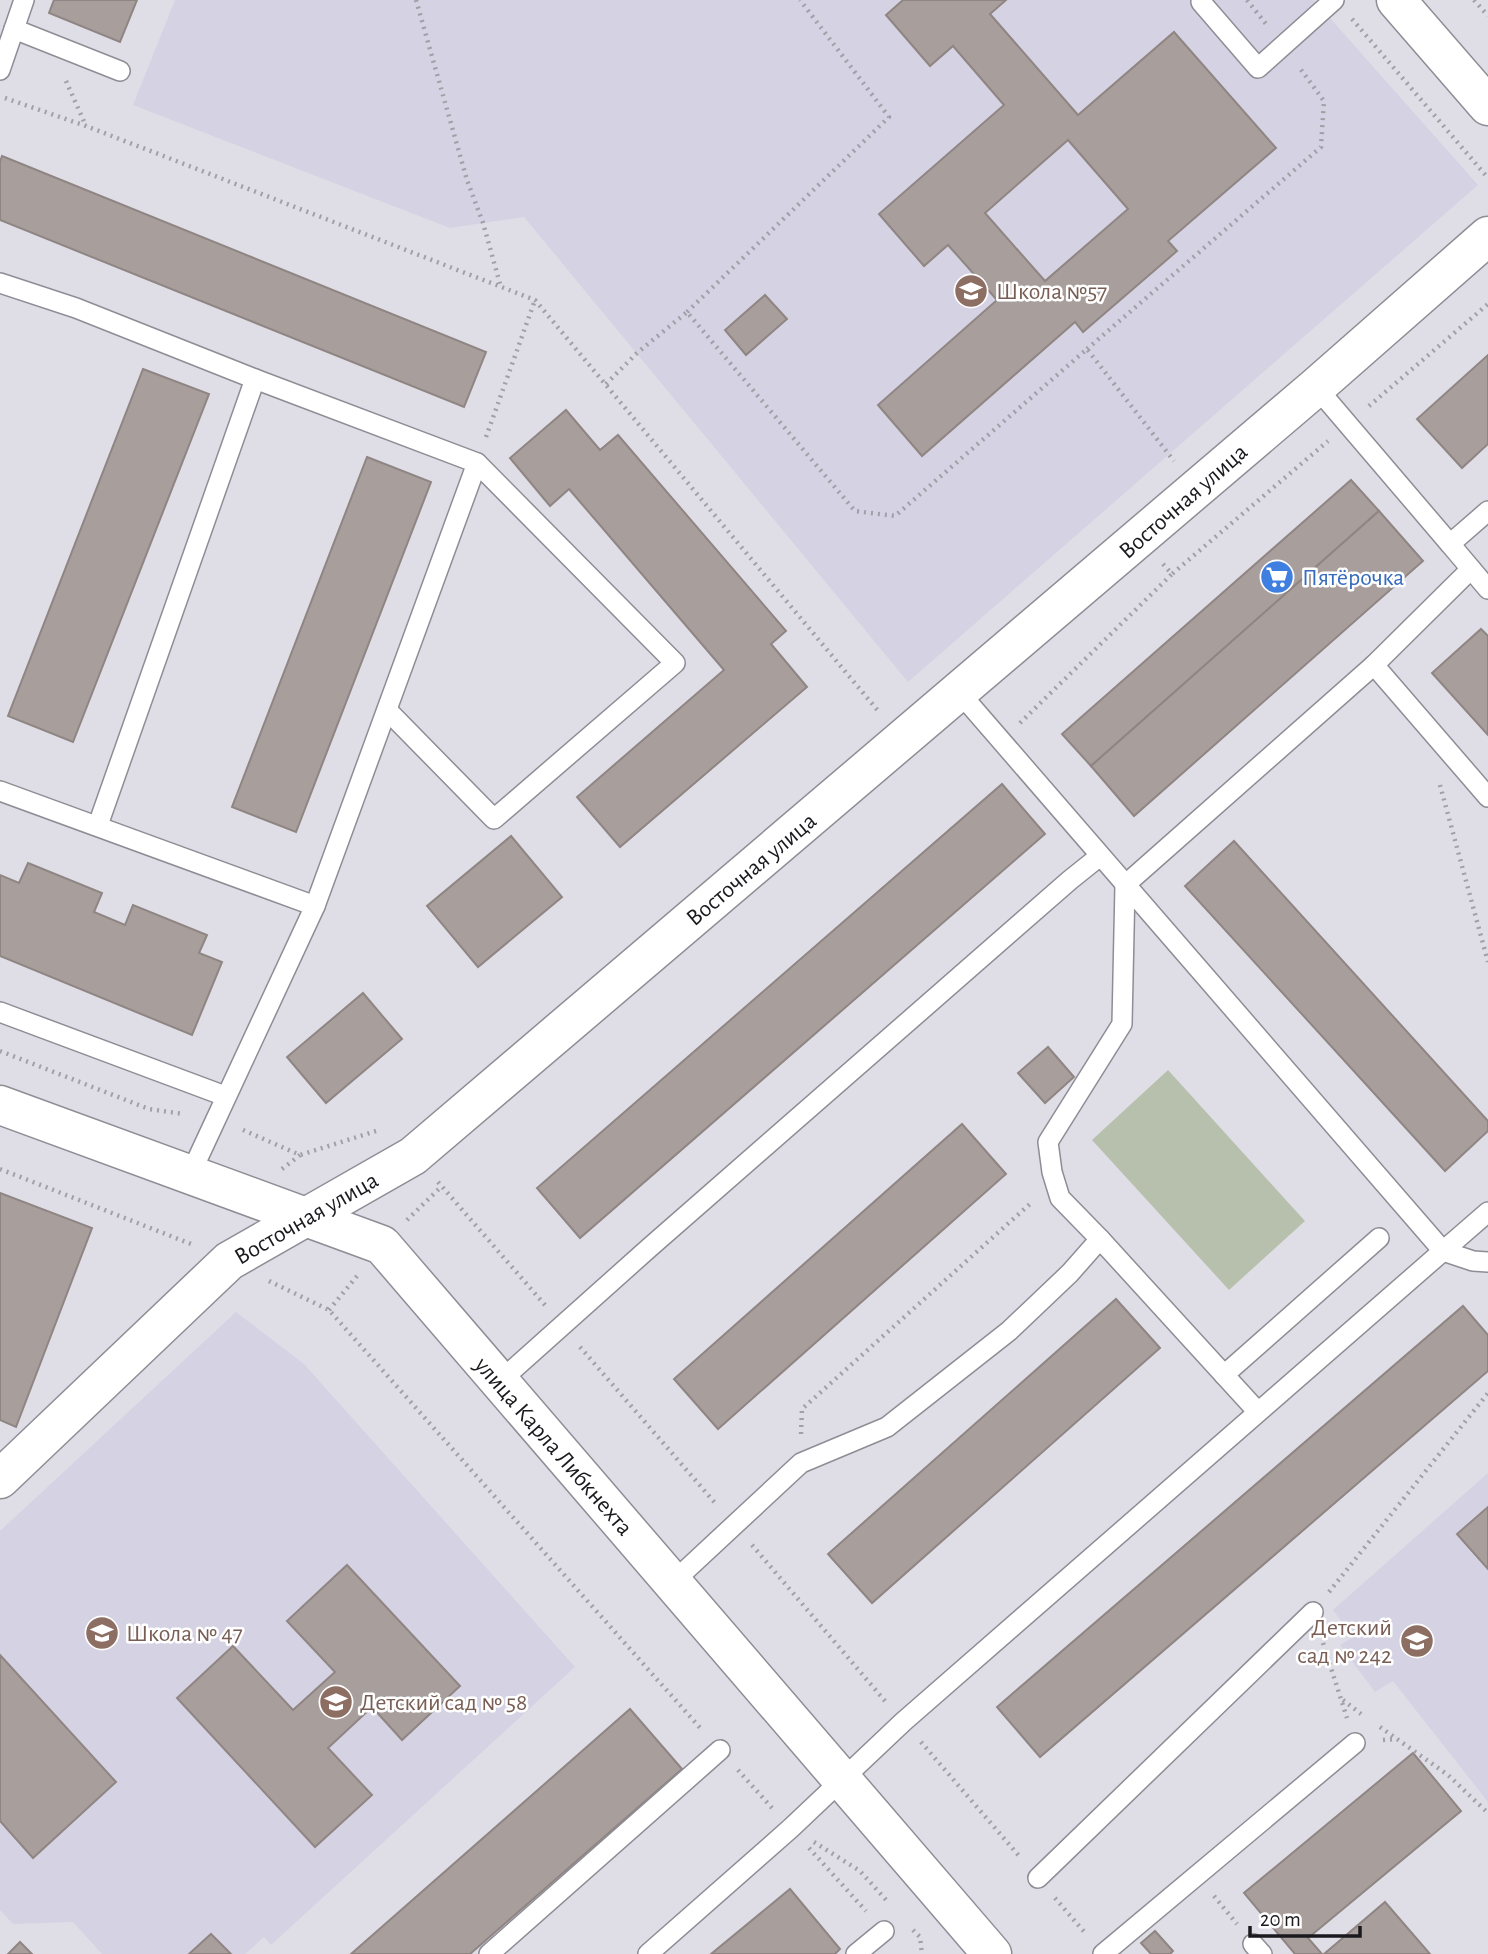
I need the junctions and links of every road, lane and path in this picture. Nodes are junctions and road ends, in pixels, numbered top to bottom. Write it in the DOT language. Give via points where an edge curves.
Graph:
graph roads {
  1 [pos="24,0"];
  2 [pos="416,0"];
  3 [pos="800,0"];
  4 [pos="1247,0"];
  5 [pos="1396,0"];
  6 [pos="1474,0"];
  7 [pos="1201,2"];
  8 [pos="1340,5"];
  9 [pos="1488,16"];
  10 [pos="14,29"];
  11 [pos="1284,46"];
  12 [pos="0,70"];
  13 [pos="120,71"];
  14 [pos="0,96"];
  15 [pos="1488,106"];
  16 [pos="1488,178"];
  17 [pos="1488,236"];
  18 [pos="0,284"];
  19 [pos="500,285"];
  20 [pos="535,300"];
  21 [pos="1488,304"];
  22 [pos="687,312"];
  23 [pos="1087,349"];
  24 [pos="255,379"];
  25 [pos="606,384"];
  26 [pos="1316,387"];
  27 [pos="1347,425"];
  28 [pos="477,463"];
  29 [pos="1177,464"];
  30 [pos="1488,511"];
  31 [pos="1140,537"];
  32 [pos="1450,544"];
  33 [pos="1471,569"];
  34 [pos="1172,574"];
  35 [pos="1488,589"];
  36 [pos="1374,665"];
  37 [pos="959,692"];
  38 [pos="387,710"];
  39 [pos="882,715"];
  40 [pos="1422,720"];
  41 [pos="1002,742"];
  42 [pos="0,791"];
  43 [pos="1488,797"];
  44 [pos="98,825"];
  45 [pos="1100,856"];
  46 [pos="1125,885"];
  47 [pos="315,906"];
  48 [pos="1488,962"];
  49 [pos="0,1012"];
  50 [pos="225,1096"];
  51 [pos="0,1105"];
  52 [pos="0,1169"];
  53 [pos="190,1175"];
  54 [pos="1055,1182"];
  55 [pos="442,1186"];
  56 [pos="1488,1212"];
  57 [pos="307,1218"];
  58 [pos="1379,1238"];
  59 [pos="1100,1240"];
  60 [pos="382,1245"];
  61 [pos="1443,1251"];
  62 [pos="229,1261"];
  63 [pos="1488,1262"];
  64 [pos="1224,1375"];
  65 [pos="499,1382"];
  66 [pos="1488,1393"];
  67 [pos="1258,1412"];
  68 [pos="801,1463"];
  69 [pos="0,1479"];
  70 [pos="672,1583"];
  71 [pos="1313,1612"];
  72 [pos="1341,1700"];
  73 [pos="1364,1715"];
  74 [pos="1375,1723"];
  75 [pos="1355,1743"];
  76 [pos="720,1750"];
  77 [pos="842,1780"];
  78 [pos="1488,1814"];
  79 [pos="791,1828"];
  80 [pos="1196,1875"];
  81 [pos="1038,1878"];
  82 [pos="894,1909"];
  83 [pos="911,1928"];
  84 [pos="884,1931"];
  85 [pos="1258,1949"];
  86 [pos="489,1954"];
  87 [pos="649,1954"];
  88 [pos="856,1954"];
  89 [pos="922,1954"];
  90 [pos="992,1954"];
  91 [pos="1103,1954"];
  1 -- 10 [label="lane"];
  2 -- 19 [label="path"];
  3 -- 22 [label="path" via="889,117"];
  4 -- 11 [label="path"];
  5 -- 15 [label="street"];
  6 -- 9 [label="path"];
  7 -- 11 [label="lane" via="1258,68"];
  8 -- 11 [label="lane"];
  8 -- 16 [label="path"];
  10 -- 12 [label="lane"];
  10 -- 13 [label="lane"];
  11 -- 23 [label="path" via="1324,101 1321,148"];
  14 -- 19 [label="path"];
  17 -- 26 [label="street, Восточная улица"];
  18 -- 24 [label="lane" via="76,308"];
  19 -- 20 [label="path"];
  20 -- 25 [label="path"];
  20 -- 28 [label="path"];
  21 -- 27 [label="path"];
  22 -- 23 [label="path" via="855,512 895,516"];
  22 -- 25 [label="path"];
  23 -- 29 [label="path"];
  24 -- 28 [label="lane"];
  24 -- 44 [label="lane"];
  25 -- 39 [label="path"];
  26 -- 27 [label="lane"];
  26 -- 31 [label="street, Восточная улица"];
  27 -- 32 [label="lane"];
  27 -- 34 [label="path"];
  28 -- 38 [label="lane"];
  28 -- 38 [label="lane" via="675,663 494,819"];
  30 -- 32 [label="lane"];
  31 -- 34 [label="path"];
  31 -- 37 [label="street, Восточная улица"];
  32 -- 33 [label="lane"];
  33 -- 35 [label="lane"];
  33 -- 36 [label="lane"];
  34 -- 41 [label="path"];
  36 -- 40 [label="lane"];
  36 -- 46 [label="lane"];
  37 -- 41 [label="lane"];
  37 -- 57 [label="street, Восточная улица" via="413,1156"];
  38 -- 47 [label="lane"];
  40 -- 43 [label="lane"];
  40 -- 48 [label="path"];
  41 -- 45 [label="lane"];
  42 -- 44 [label="lane"];
  44 -- 47 [label="lane"];
  45 -- 46 [label="lane"];
  45 -- 65 [label="lane"];
  46 -- 54 [label="lane" via="1122,1024 1048,1142"];
  46 -- 61 [label="lane"];
  47 -- 50 [label="lane"];
  49 -- 50 [label="lane"];
  50 -- 53 [label="lane"];
  51 -- 53 [label="street, улица Карла Либкнехта"];
  52 -- 62 [label="path"];
  53 -- 57 [label="street, улица Карла Либкнехта"];
  54 -- 59 [label="lane" via="1060,1198"];
  54 -- 68 [label="path" via="802,1409"];
  55 -- 60 [label="path"];
  56 -- 61 [label="lane"];
  57 -- 60 [label="street, улица Карла Либкнехта"];
  57 -- 62 [label="street, Восточная улица"];
  58 -- 64 [label="lane"];
  59 -- 64 [label="lane"];
  59 -- 68 [label="lane" via="1009,1331 887,1427"];
  60 -- 65 [label="street, улица Карла Либкнехта"];
  61 -- 63 [label="lane"];
  61 -- 67 [label="lane"];
  62 -- 69 [label="street, Восточная улица"];
  62 -- 76 [label="path" via="329,1310"];
  64 -- 67 [label="lane"];
  65 -- 70 [label="street, улица Карла Либкнехта"];
  66 -- 71 [label="path"];
  67 -- 77 [label="lane"];
  68 -- 70 [label="lane"];
  70 -- 77 [label="street, улица Карла Либкнехта"];
  71 -- 72 [label="path"];
  71 -- 81 [label="lane"];
  72 -- 73 [label="path"];
  72 -- 75 [label="path"];
  74 -- 78 [label="path" via="1448,1775"];
  75 -- 80 [label="lane"];
  76 -- 79 [label="path"];
  76 -- 86 [label="lane"];
  77 -- 79 [label="lane"];
  77 -- 90 [label="street, улица Карла Либкнехта"];
  79 -- 82 [label="path" via="860,1871"];
  79 -- 84 [label="path"];
  79 -- 87 [label="lane"];
  80 -- 85 [label="path"];
  80 -- 91 [label="lane"];
  83 -- 89 [label="path" via="920,1937"];
  84 -- 88 [label="lane"];
}
